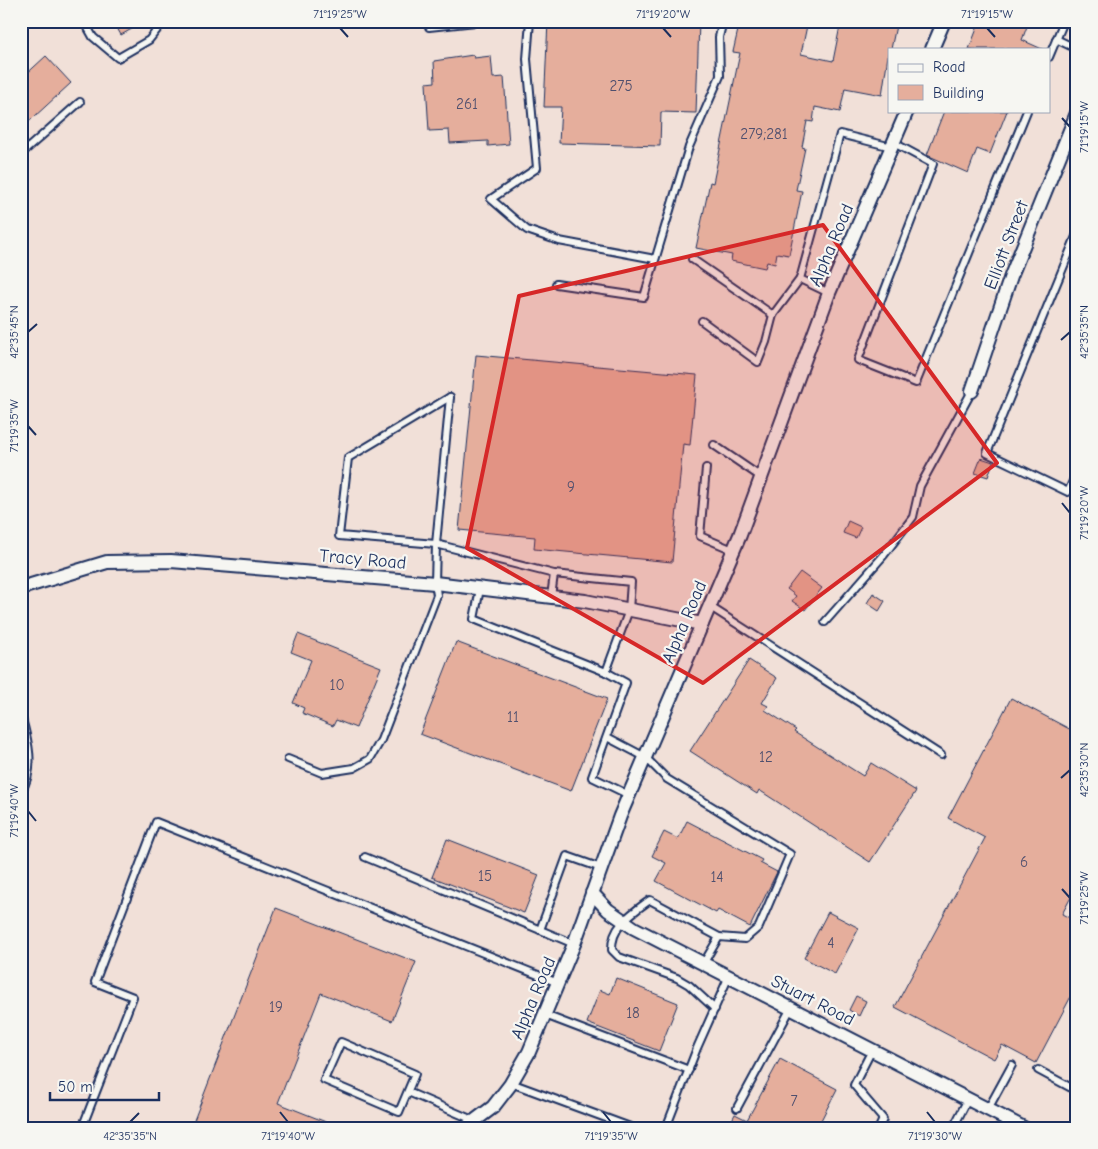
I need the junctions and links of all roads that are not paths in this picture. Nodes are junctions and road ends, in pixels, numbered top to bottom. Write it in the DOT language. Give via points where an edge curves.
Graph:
graph roads {
  1 [pos="84,21"];
  2 [pos="164,21"];
  3 [pos="428,21"];
  4 [pos="485,21"];
  5 [pos="530,21"];
  6 [pos="723,21"];
  7 [pos="944,21"];
  8 [pos="1064,21"];
  9 [pos="1056,40"];
  10 [pos="932,48"];
  11 [pos="1077,49"];
  12 [pos="1050,55"];
  13 [pos="80,102"];
  14 [pos="907,112"];
  15 [pos="1027,112"];
  16 [pos="1077,113"];
  17 [pos="893,145"];
  18 [pos="21,154"];
  19 [pos="1077,234"];
  20 [pos="655,259"];
  21 [pos="692,260"];
  22 [pos="800,279"];
  23 [pos="556,284"];
  24 [pos="829,293"];
  25 [pos="774,316"];
  26 [pos="702,321"];
  27 [pos="972,391"];
  28 [pos="714,445"];
  29 [pos="706,468"];
  30 [pos="1077,472"];
  31 [pos="761,477"];
  32 [pos="436,544"];
  33 [pos="733,550"];
  34 [pos="554,574"];
  35 [pos="435,583"];
  36 [pos="21,588"];
  37 [pos="480,588"];
  38 [pos="551,597"];
  39 [pos="709,606"];
  40 [pos="629,610"];
  41 [pos="825,622"];
  42 [pos="702,624"];
  43 [pos="606,672"];
  44 [pos="21,715"];
  45 [pos="607,737"];
  46 [pos="941,755"];
  47 [pos="645,757"];
  48 [pos="288,760"];
  49 [pos="21,792"];
  50 [pos="629,795"];
  51 [pos="365,857"];
  52 [pos="601,868"];
  53 [pos="592,893"];
  54 [pos="623,920"];
  55 [pos="540,930"];
  56 [pos="719,937"];
  57 [pos="574,944"];
  58 [pos="703,964"];
  59 [pos="729,976"];
  60 [pos="558,983"];
  61 [pos="791,1008"];
  62 [pos="715,1009"];
  63 [pos="545,1015"];
  64 [pos="872,1050"];
  65 [pos="1012,1065"];
  66 [pos="689,1070"];
  67 [pos="1038,1070"];
  68 [pos="511,1083"];
  69 [pos="1077,1091"];
  70 [pos="408,1092"];
  71 [pos="968,1099"];
  72 [pos="737,1108"];
  73 [pos="988,1109"];
  74 [pos="472,1125"];
  75 [pos="82,1128"];
  76 [pos="633,1128"];
  77 [pos="666,1128"];
  78 [pos="879,1128"];
  79 [pos="953,1128"];
  80 [pos="1024,1128"];
  1 -- 2 [label="lane" via="94,37 118,58 149,40"];
  3 -- 4 [label="lane" via="429,27"];
  5 -- 20 [label="lane" via="527,60 537,168 491,199 527,230 559,241"];
  6 -- 20 [label="lane" via="719,37 720,76 689,147"];
  7 -- 10 [label="street"];
  8 -- 9 [label="lane"];
  9 -- 11 [label="lane"];
  9 -- 12 [label="lane"];
  13 -- 18 [label="lane"];
  14 -- 17 [label="street, Alpha Road"];
  15 -- 17 [label="lane" via="916,383 858,360 933,164"];
  16 -- 27 [label="street, Elliott Street" via="1011,276"];
  17 -- 22 [label="lane" via="840,134"];
  17 -- 24 [label="street, Alpha Road"];
  19 -- 30 [label="lane" via="987,453 1068,492"];
  20 -- 23 [label="lane" via="644,298"];
  21 -- 25 [label="lane"];
  22 -- 24 [label="lane"];
  22 -- 25 [label="lane"];
  24 -- 31 [label="street, Alpha Road"];
  25 -- 26 [label="lane" via="758,362"];
  27 -- 41 [label="lane" via="920,486 912,517 884,555"];
  28 -- 31 [label="lane"];
  29 -- 33 [label="lane" via="700,536"];
  31 -- 33 [label="street, Alpha Road"];
  32 -- 32 [label="lane" via="339,536 348,458 450,397"];
  32 -- 34 [label="lane"];
  32 -- 35 [label="lane"];
  33 -- 39 [label="street, Alpha Road"];
  34 -- 38 [label="lane"];
  34 -- 40 [label="lane" via="632,582"];
  35 -- 36 [label="street, Tracy Road" via="170,560 107,562"];
  35 -- 37 [label="street, Tracy Road"];
  35 -- 48 [label="lane" via="437,595 381,740 370,759 354,768 322,773"];
  37 -- 38 [label="street, Tracy Road"];
  37 -- 43 [label="lane" via="474,619"];
  38 -- 40 [label="street, Tracy Road"];
  39 -- 42 [label="street, Alpha Road"];
  39 -- 46 [label="lane"];
  40 -- 42 [label="street, Tracy Road"];
  40 -- 43 [label="lane"];
  42 -- 47 [label="street, Alpha Road"];
  43 -- 45 [label="lane" via="626,683"];
  44 -- 49 [label="lane" via="31,749 26,784"];
  45 -- 47 [label="lane"];
  45 -- 50 [label="lane" via="592,778"];
  47 -- 50 [label="street, Alpha Road"];
  47 -- 56 [label="lane" via="667,779 790,854 759,926 745,939"];
  50 -- 52 [label="street, Alpha Road"];
  51 -- 55 [label="lane"];
  52 -- 53 [label="street, Alpha Road"];
  52 -- 55 [label="lane" via="567,856"];
  53 -- 54 [label="street, Stuart Road"];
  53 -- 57 [label="street, Alpha Road"];
  54 -- 56 [label="lane" via="650,900"];
  54 -- 58 [label="street, Stuart Road"];
  54 -- 62 [label="lane" via="612,941 612,950 619,957 683,982"];
  55 -- 57 [label="lane"];
  56 -- 58 [label="lane"];
  57 -- 60 [label="street, Alpha Road"];
  58 -- 59 [label="street, Stuart Road"];
  59 -- 61 [label="street, Stuart Road"];
  59 -- 62 [label="lane"];
  60 -- 63 [label="street, Alpha Road"];
  60 -- 75 [label="lane" via="156,822 95,982 133,997"];
  61 -- 64 [label="street, Stuart Road"];
  61 -- 72 [label="lane"];
  62 -- 66 [label="lane"];
  63 -- 66 [label="lane"];
  63 -- 68 [label="street, Alpha Road" via="530,1052"];
  64 -- 71 [label="street, Stuart Road"];
  64 -- 78 [label="lane" via="854,1086 883,1119"];
  65 -- 73 [label="lane"];
  66 -- 77 [label="lane"];
  67 -- 69 [label="lane"];
  68 -- 74 [label="street, Alpha Road" via="493,1107"];
  68 -- 76 [label="lane"];
  70 -- 70 [label="lane" via="399,1112 324,1080 341,1042 415,1074"];
  70 -- 74 [label="lane"];
  71 -- 73 [label="street, Stuart Road"];
  71 -- 79 [label="lane"];
  73 -- 80 [label="street, Stuart Road"];
}
